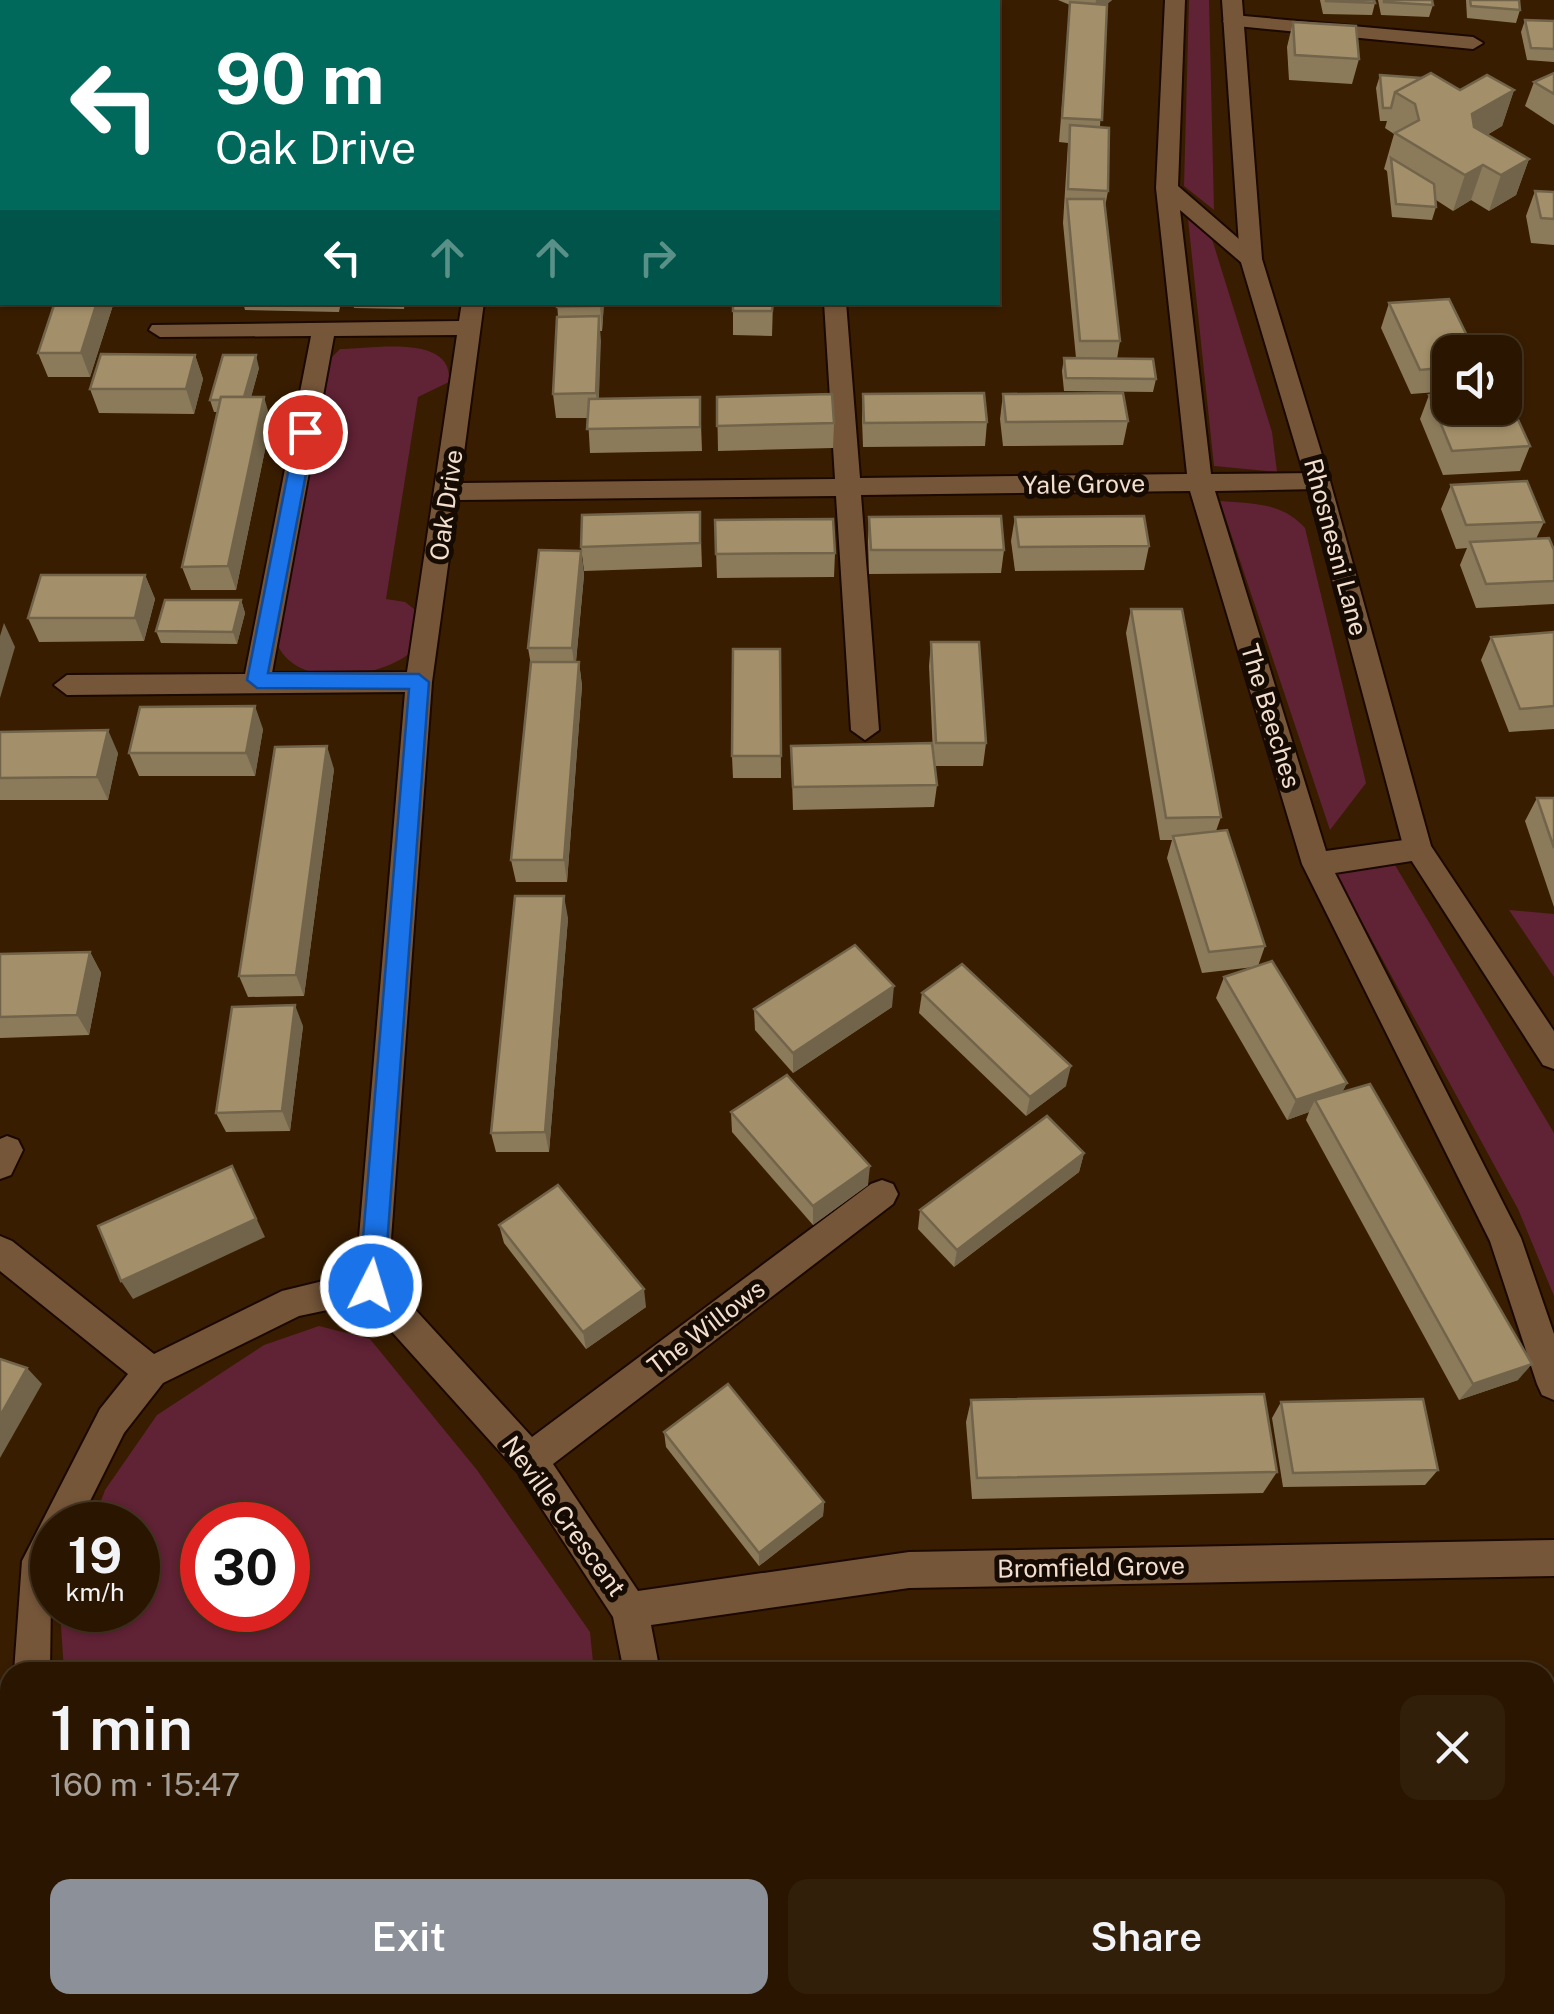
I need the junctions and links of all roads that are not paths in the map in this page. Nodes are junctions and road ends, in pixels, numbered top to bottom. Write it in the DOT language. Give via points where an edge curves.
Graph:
graph roads {
  1 [pos="1175,0"];
  2 [pos="1232,11"];
  3 [pos="1473,43"];
  4 [pos="1167,188"];
  5 [pos="1251,259"];
  6 [pos="835,305"];
  7 [pos="472,315"];
  8 [pos="160,330"];
  9 [pos="324,330"];
  10 [pos="1318,480"];
  11 [pos="1200,482"];
  12 [pos="849,489"];
  13 [pos="448,492"];
  14 [pos="257,680"];
  15 [pos="419,682"];
  16 [pos="67,685"];
  17 [pos="866,730"];
  18 [pos="1418,849"];
  19 [pos="1316,864"];
  20 [pos="1554,1056"];
  21 [pos="882,1194"];
  22 [pos="0,1250"];
  23 [pos="371,1286"];
  24 [pos="151,1372"];
  25 [pos="1554,1384"];
  26 [pos="530,1460"];
  27 [pos="70,1502"];
  28 [pos="1554,1558"];
  29 [pos="630,1610"];
  30 [pos="35,1632"];
  31 [pos="33,1662"];
  32 [pos="640,1662"];
  1 -- 4 [label="street, The Beeches"];
  2 -- 3 [label="street"];
  2 -- 5 [label="street, Rhosnesni Lane"];
  4 -- 5 [label="street"];
  4 -- 11 [label="street, The Beeches"];
  5 -- 10 [label="street, Rhosnesni Lane"];
  6 -- 12 [label="street"];
  7 -- 9 [label="street, Oak Drive"];
  7 -- 13 [label="street, Oak Drive"];
  8 -- 9 [label="street, Oak Drive"];
  9 -- 14 [label="street"];
  10 -- 11 [label="street, Yale Grove"];
  10 -- 18 [label="street, Rhosnesni Lane"];
  11 -- 12 [label="street, Yale Grove"];
  11 -- 19 [label="street, The Beeches"];
  12 -- 13 [label="street, Yale Grove"];
  12 -- 17 [label="street"];
  13 -- 15 [label="street, Oak Drive"];
  14 -- 15 [label="street"];
  14 -- 16 [label="street"];
  15 -- 23 [label="street, Oak Drive"];
  18 -- 19 [label="street"];
  18 -- 20 [label="street, Rhosnesni Lane"];
  19 -- 25 [label="street, The Beeches" via="1505,1238"];
  21 -- 26 [label="street, The Willows"];
  22 -- 24 [label="street"];
  23 -- 24 [label="street" via="294,1302"];
  23 -- 26 [label="street, Neville Crescent"];
  24 -- 27 [label="street" via="112,1421"];
  26 -- 29 [label="street, Neville Crescent"];
  28 -- 29 [label="street, Bromfield Grove" via="909,1570"];
  29 -- 32 [label="street, Neville Crescent"];
  30 -- 31 [label="street"];
}
